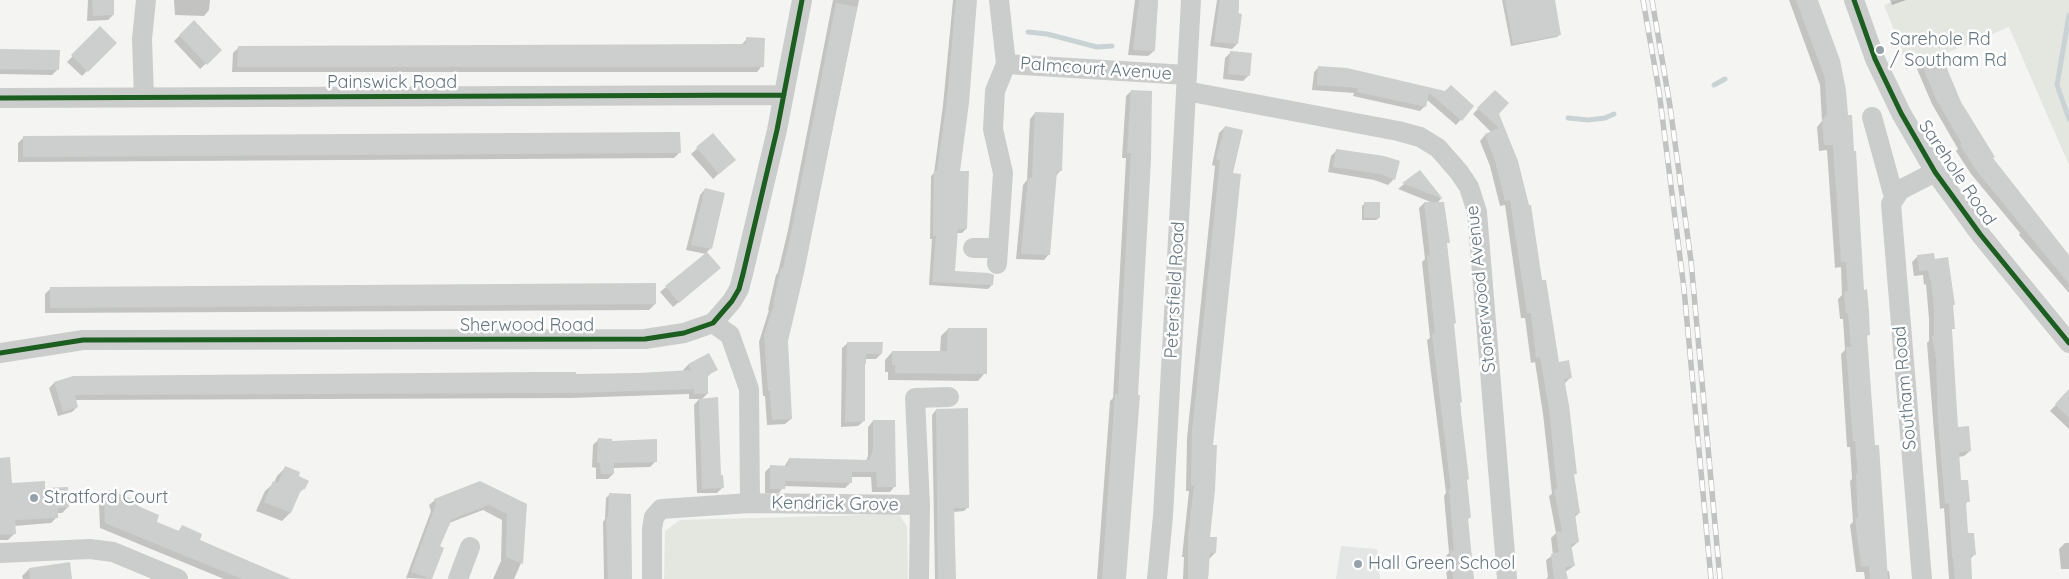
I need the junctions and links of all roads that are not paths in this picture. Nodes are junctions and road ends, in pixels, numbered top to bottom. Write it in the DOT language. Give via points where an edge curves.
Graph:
graph roads {
  1 [pos="146,0"];
  2 [pos="802,0"];
  3 [pos="1000,0"];
  4 [pos="1191,0"];
  5 [pos="1854,0"];
  6 [pos="1006,64"];
  7 [pos="1186,83"];
  8 [pos="784,95"];
  9 [pos="144,97"];
  10 [pos="0,98"];
  11 [pos="1872,117"];
  12 [pos="1935,172"];
  13 [pos="1894,197"];
  14 [pos="973,248"];
  15 [pos="713,323"];
  16 [pos="2069,342"];
  17 [pos="0,353"];
  18 [pos="949,397"];
  19 [pos="750,503"];
  20 [pos="920,504"];
  21 [pos="470,547"];
  22 [pos="0,553"];
  23 [pos="178,579"];
  24 [pos="458,579"];
  25 [pos="652,579"];
  26 [pos="919,579"];
  27 [pos="1157,579"];
  28 [pos="1507,579"];
  29 [pos="1922,579"];
  1 -- 9 [label="street" via="142,39"];
  2 -- 8 [label="street"];
  3 -- 6 [label="street, Palmcourt Avenue"];
  4 -- 7 [label="street, Petersfield Road"];
  5 -- 12 [label="street, Sarehole Road" via="1875,59"];
  6 -- 7 [label="street, Palmcourt Avenue"];
  6 -- 14 [label="street, Palmcourt Avenue" via="995,91 994,129 1003,173 997,256"];
  7 -- 27 [label="street, Petersfield Road"];
  7 -- 28 [label="street, Stonerwood Avenue" via="1420,137 1438,148 1459,172 1476,212"];
  8 -- 9 [label="street, Painswick Road"];
  8 -- 15 [label="street" via="739,289"];
  9 -- 10 [label="street, Painswick Road"];
  11 -- 13 [label="street, Southam Road"];
  12 -- 13 [label="street" via="1900,190"];
  12 -- 16 [label="street, Sarehole Road" via="1980,234"];
  13 -- 29 [label="street, Southam Road" via="1891,214"];
  15 -- 17 [label="street, Sherwood Road" via="684,333 645,339 83,340"];
  15 -- 19 [label="street, Kendrick Grove" via="730,336 749,389"];
  18 -- 20 [label="street, Kendrick Grove" via="906,399"];
  19 -- 20 [label="street, Kendrick Grove"];
  19 -- 25 [label="street, Kendrick Grove" via="658,503 652,529"];
  20 -- 26 [label="street, Kendrick Grove"];
  21 -- 24 [label="street"];
  22 -- 23 [label="street" via="90,549 113,552"];
}
